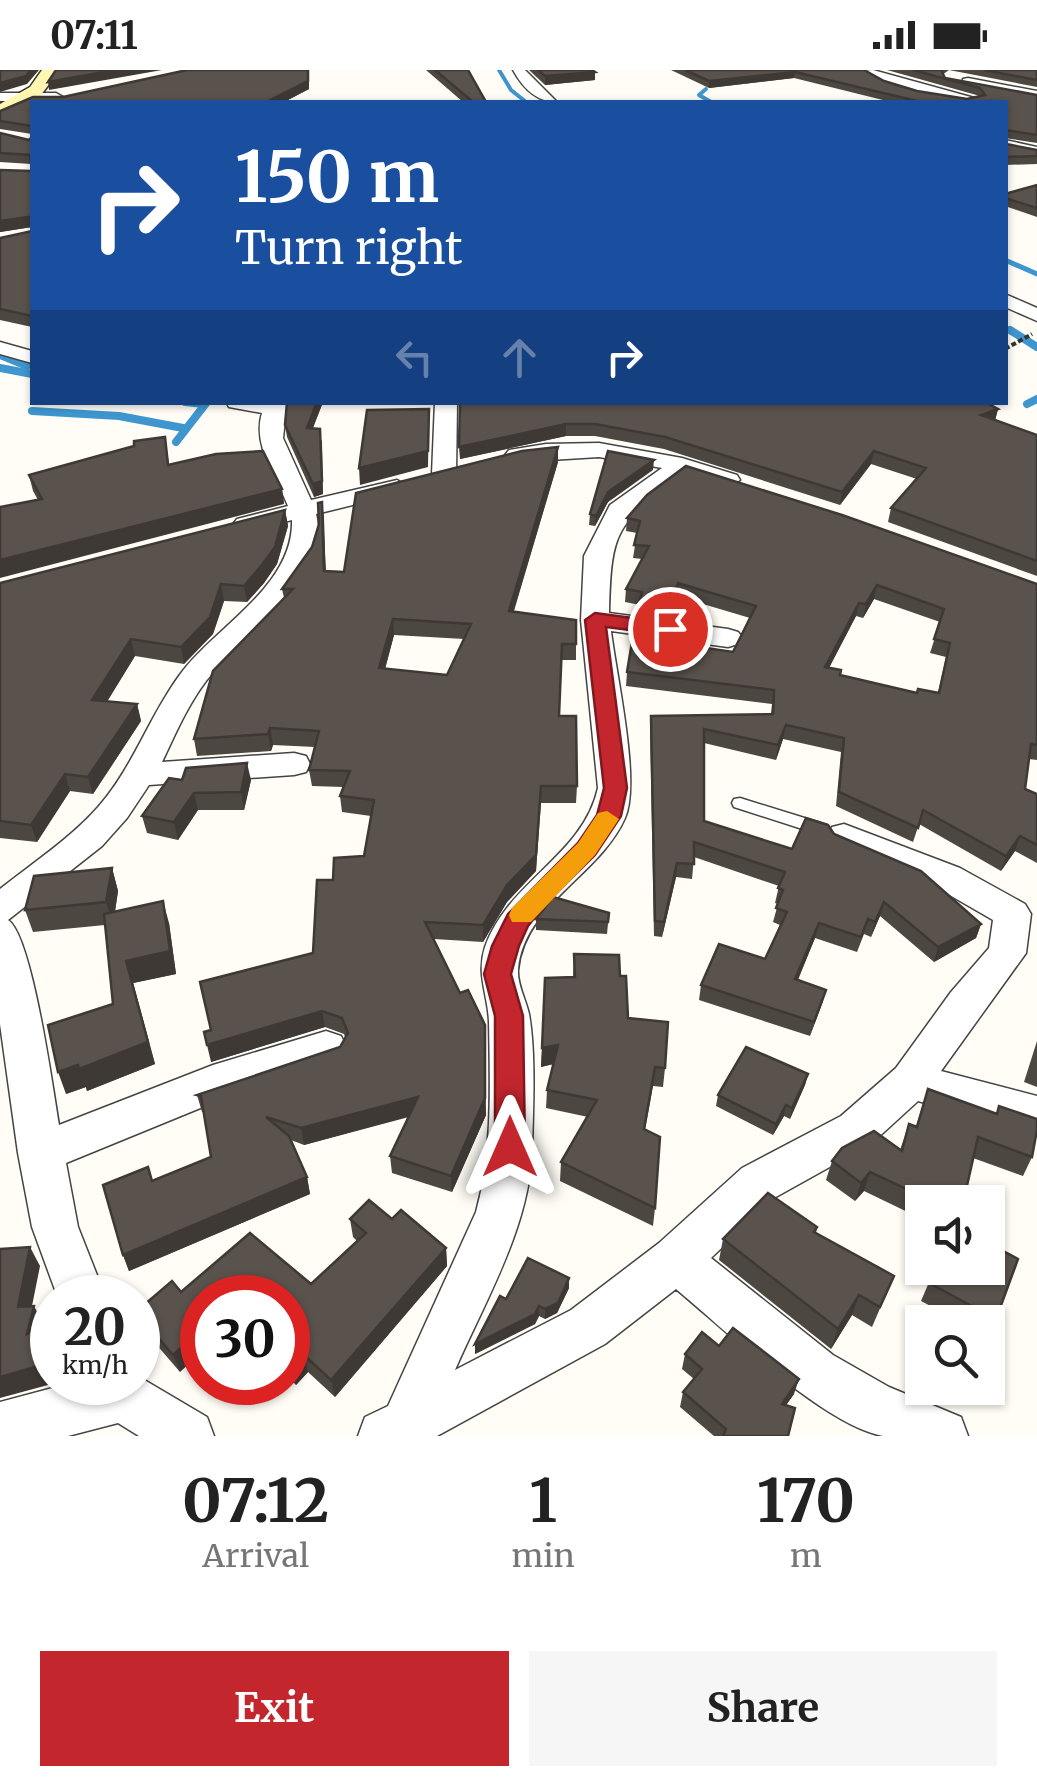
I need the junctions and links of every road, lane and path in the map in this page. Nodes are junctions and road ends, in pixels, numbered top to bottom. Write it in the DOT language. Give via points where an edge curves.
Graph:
graph roads {
  1 [pos="519,70"];
  2 [pos="864,71"];
  3 [pos="44,73"];
  4 [pos="950,78"];
  5 [pos="1037,95"];
  6 [pos="0,97"];
  7 [pos="30,97"];
  8 [pos="74,97"];
  9 [pos="548,100"];
  10 [pos="964,100"];
  11 [pos="0,111"];
  12 [pos="1008,145"];
  13 [pos="1037,151"];
  14 [pos="1008,301"];
  15 [pos="1037,314"];
  16 [pos="1029,337"];
  17 [pos="0,348"];
  18 [pos="1008,348"];
  19 [pos="30,356"];
  20 [pos="275,405"];
  21 [pos="446,405"];
  22 [pos="501,459"];
  23 [pos="682,465"];
  24 [pos="758,490"];
  25 [pos="305,512"];
  26 [pos="223,530"];
  27 [pos="595,620"];
  28 [pos="728,638"];
  29 [pos="294,764"];
  30 [pos="139,775"];
  31 [pos="740,803"];
  32 [pos="844,836"];
  33 [pos="0,909"];
  34 [pos="0,932"];
  35 [pos="326,1048"];
  36 [pos="911,1081"];
  37 [pos="1037,1115"];
  38 [pos="40,1152"];
  39 [pos="676,1259"];
  40 [pos="73,1275"];
  41 [pos="71,1405"];
  42 [pos="143,1405"];
  43 [pos="0,1428"];
  44 [pos="396,1428"];
  45 [pos="188,1436"];
  46 [pos="942,1436"];
  1 -- 9 [label="street"];
  2 -- 10 [label="street"];
  3 -- 7 [label="main road" via="46,84"];
  4 -- 5 [label="street"];
  6 -- 7 [label="street"];
  7 -- 8 [label="street"];
  7 -- 11 [label="main road"];
  12 -- 13 [label="street"];
  14 -- 15 [label="street"];
  16 -- 18 [label="path"];
  17 -- 19 [label="street"];
  20 -- 25 [label="street" via="272,447"];
  21 -- 25 [label="street" via="454,471"];
  22 -- 23 [label="street" via="594,447"];
  23 -- 24 [label="street"];
  23 -- 27 [label="street" via="635,496 606,530 596,556"];
  25 -- 26 [label="street"];
  25 -- 30 [label="street" via="306,540 288,576 193,678"];
  27 -- 28 [label="street"];
  27 -- 44 [label="street" via="615,788 609,816 517,921 505,946 498,974 509,1016 508,1178 499,1213"];
  29 -- 30 [label="street"];
  30 -- 33 [label="street" via="85,840"];
  31 -- 32 [label="lane"];
  32 -- 36 [label="street" via="947,876 1012,914 1008,953"];
  34 -- 38 [label="street"];
  35 -- 38 [label="street" via="228,1078"];
  36 -- 37 [label="street"];
  36 -- 39 [label="street" via="856,1130 758,1184"];
  38 -- 40 [label="street"];
  39 -- 44 [label="street" via="588,1328"];
  39 -- 46 [label="street" via="815,1373"];
  41 -- 43 [label="street"];
  42 -- 45 [label="street"];
}
